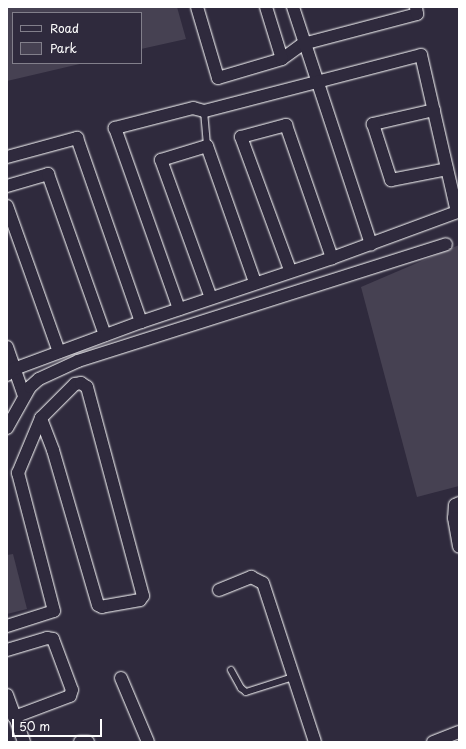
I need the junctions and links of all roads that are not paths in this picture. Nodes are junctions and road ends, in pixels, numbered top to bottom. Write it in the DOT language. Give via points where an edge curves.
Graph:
graph roads {
  1 [pos="197,7"];
  2 [pos="266,7"];
  3 [pos="293,7"];
  4 [pos="416,7"];
  5 [pos="303,44"];
  6 [pos="282,60"];
  7 [pos="318,80"];
  8 [pos="434,110"];
  9 [pos="204,111"];
  10 [pos="207,146"];
  11 [pos="7,157"];
  12 [pos="447,169"];
  13 [pos="7,186"];
  14 [pos="7,206"];
  15 [pos="371,244"];
  16 [pos="446,244"];
  17 [pos="332,258"];
  18 [pos="290,270"];
  19 [pos="255,282"];
  20 [pos="211,298"];
  21 [pos="179,309"];
  22 [pos="141,322"];
  23 [pos="105,335"];
  24 [pos="7,347"];
  25 [pos="59,352"];
  26 [pos="11,372"];
  27 [pos="24,396"];
  28 [pos="41,418"];
  29 [pos="7,428"];
  30 [pos="459,503"];
  31 [pos="459,547"];
  32 [pos="219,590"];
  33 [pos="7,626"];
  34 [pos="7,650"];
  35 [pos="231,670"];
  36 [pos="293,677"];
  37 [pos="121,678"];
  38 [pos="7,695"];
  39 [pos="14,717"];
  40 [pos="459,732"];
  41 [pos="24,742"];
  42 [pos="80,742"];
  43 [pos="88,742"];
  44 [pos="148,742"];
  45 [pos="315,742"];
  46 [pos="433,742"];
  1 -- 6 [label="street" via="218,78"];
  2 -- 6 [label="street"];
  3 -- 5 [label="street"];
  4 -- 5 [label="street" via="417,14"];
  5 -- 6 [label="street"];
  5 -- 7 [label="street"];
  7 -- 8 [label="street" via="421,55"];
  7 -- 9 [label="street"];
  7 -- 15 [label="street"];
  8 -- 12 [label="street"];
  8 -- 12 [label="street" via="373,124 391,180"];
  9 -- 10 [label="lane"];
  9 -- 21 [label="street" via="193,108 115,128"];
  10 -- 19 [label="street"];
  10 -- 20 [label="street" via="161,160"];
  11 -- 22 [label="street" via="77,138"];
  12 -- 15 [label="street" via="457,212"];
  13 -- 23 [label="street" via="48,174"];
  14 -- 25 [label="street"];
  15 -- 17 [label="street"];
  16 -- 27 [label="street" via="78,361 39,379"];
  17 -- 18 [label="street"];
  17 -- 18 [label="street" via="286,124 241,137"];
  18 -- 19 [label="street"];
  19 -- 20 [label="street"];
  20 -- 21 [label="street"];
  21 -- 22 [label="street"];
  22 -- 23 [label="street"];
  23 -- 25 [label="street"];
  24 -- 26 [label="street"];
  25 -- 26 [label="street"];
  26 -- 27 [label="street"];
  27 -- 29 [label="street"];
  28 -- 28 [label="street" via="53,450 96,602 102,607 140,600 143,593 87,387 81,383 75,384"];
  28 -- 33 [label="street" via="18,473 54,611"];
  30 -- 31 [label="street" via="455,505 454,518"];
  32 -- 36 [label="street" via="251,577 263,583"];
  34 -- 39 [label="street" via="47,638 53,639 72,690 70,696"];
  35 -- 36 [label="lane" via="246,692"];
  36 -- 45 [label="street"];
  37 -- 44 [label="street"];
  38 -- 39 [label="street"];
  39 -- 41 [label="street"];
  40 -- 46 [label="street"];
  42 -- 43 [label="street"];
}
